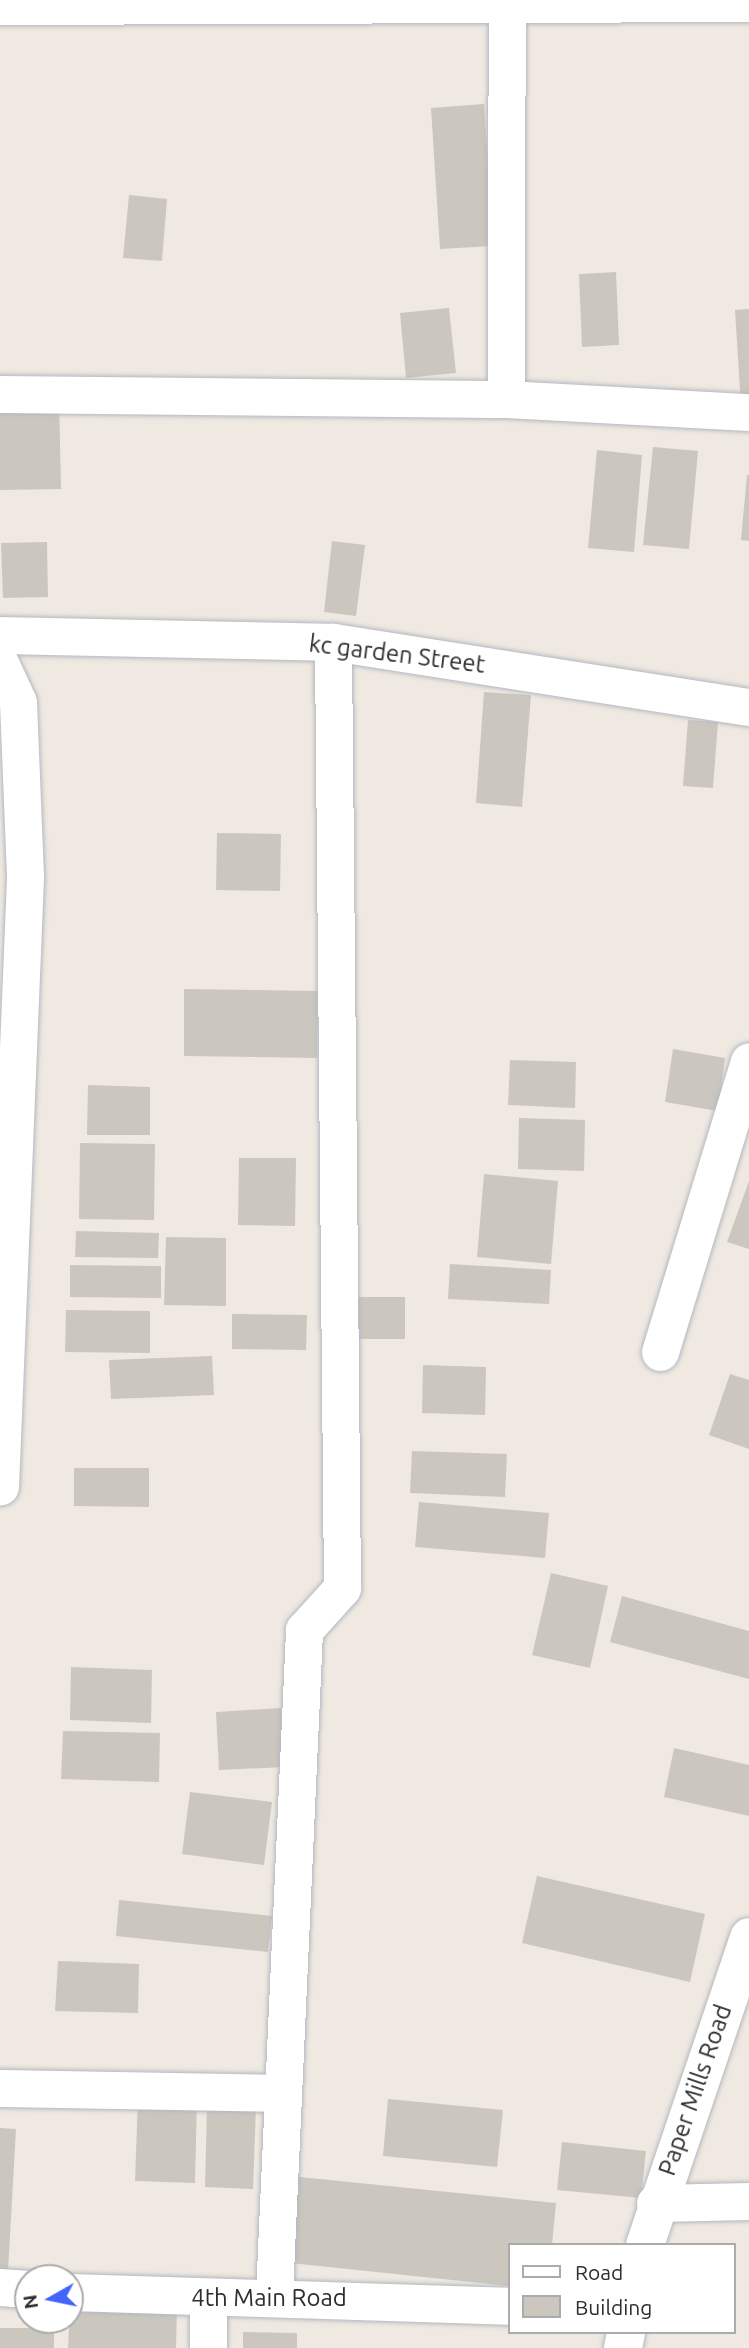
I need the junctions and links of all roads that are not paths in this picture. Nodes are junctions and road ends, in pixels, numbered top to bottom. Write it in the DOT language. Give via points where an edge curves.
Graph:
graph roads {
  1 [pos="507,2"];
  2 [pos="749,3"];
  3 [pos="0,6"];
  4 [pos="0,394"];
  5 [pos="506,399"];
  6 [pos="749,412"];
  7 [pos="0,635"];
  8 [pos="333,642"];
  9 [pos="0,663"];
  10 [pos="749,708"];
  11 [pos="12,879"];
  12 [pos="749,1061"];
  13 [pos="660,1352"];
  14 [pos="0,1486"];
  15 [pos="749,1937"];
  16 [pos="0,2088"];
  17 [pos="283,2094"];
  18 [pos="749,2201"];
  19 [pos="655,2203"];
  20 [pos="645,2243"];
  21 [pos="84,2293"];
  22 [pos="274,2294"];
  23 [pos="208,2300"];
  24 [pos="508,2306"];
  25 [pos="208,2348"];
  1 -- 2 [label="street"];
  1 -- 3 [label="street"];
  1 -- 5 [label="street"];
  4 -- 5 [label="street"];
  5 -- 6 [label="street"];
  7 -- 8 [label="street, kc garden Street"];
  8 -- 10 [label="street, kc garden Street"];
  8 -- 17 [label="street" via="342,1588 304,1630"];
  9 -- 11 [label="street" via="18,702"];
  11 -- 14 [label="street"];
  12 -- 13 [label="street"];
  15 -- 19 [label="street, Paper Mills Road"];
  16 -- 17 [label="street"];
  17 -- 22 [label="street"];
  18 -- 19 [label="street"];
  19 -- 20 [label="street, Paper Mills Road"];
  21 -- 23 [label="street, 4th Main Road"];
  22 -- 23 [label="street, 4th Main Road"];
  22 -- 24 [label="street, 4th Main Road"];
  23 -- 25 [label="street"];
}
